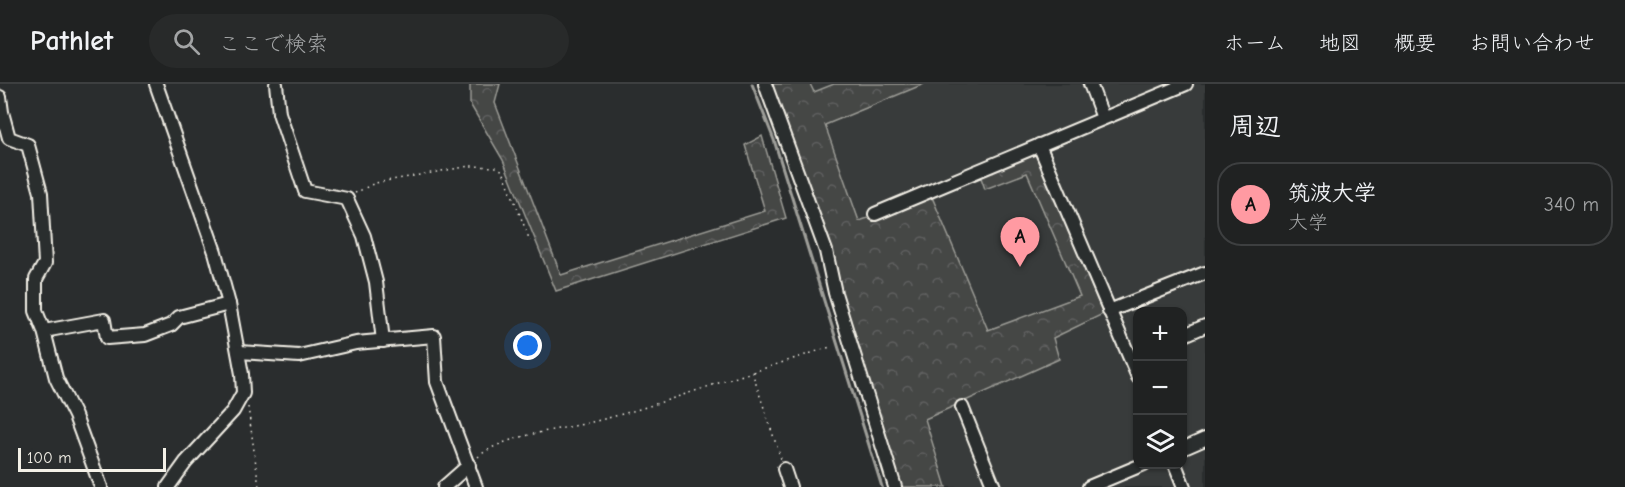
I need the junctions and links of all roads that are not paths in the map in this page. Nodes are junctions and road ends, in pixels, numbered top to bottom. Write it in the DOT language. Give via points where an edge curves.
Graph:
graph roads {
  1 [pos="156,84"];
  2 [pos="276,84"];
  3 [pos="765,84"];
  4 [pos="1090,84"];
  5 [pos="1186,84"];
  6 [pos="0,97"];
  7 [pos="1102,118"];
  8 [pos="1039,145"];
  9 [pos="875,214"];
  10 [pos="1205,273"];
  11 [pos="229,304"];
  12 [pos="1109,311"];
  13 [pos="1205,326"];
  14 [pos="44,331"];
  15 [pos="1187,334"];
  16 [pos="383,341"];
  17 [pos="239,352"];
  18 [pos="1133,357"];
  19 [pos="962,407"];
  20 [pos="1205,440"];
  21 [pos="1187,447"];
  22 [pos="469,465"];
  23 [pos="784,469"];
  24 [pos="1134,469"];
  25 [pos="1177,469"];
  26 [pos="101,487"];
  27 [pos="168,487"];
  28 [pos="444,487"];
  29 [pos="476,487"];
  30 [pos="790,487"];
  31 [pos="895,487"];
  32 [pos="993,487"];
  33 [pos="1089,487"];
  34 [pos="1184,487"];
  1 -- 11 [label="street" via="215,252"];
  2 -- 16 [label="street" via="279,113 305,191 347,199 364,236 376,282"];
  3 -- 31 [label="street" via="826,251 835,293"];
  4 -- 7 [label="street"];
  5 -- 7 [label="street"];
  6 -- 14 [label="street" via="9,138 28,145 41,194 45,263 36,279 36,311"];
  7 -- 8 [label="street"];
  8 -- 9 [label="street"];
  8 -- 12 [label="street"];
  10 -- 12 [label="street"];
  11 -- 14 [label="street" via="179,317 171,325 145,336 107,338 104,320"];
  11 -- 17 [label="street"];
  12 -- 18 [label="street"];
  13 -- 15 [label="street"];
  14 -- 26 [label="street" via="56,378 75,416"];
  16 -- 17 [label="street" via="299,356"];
  16 -- 22 [label="street" via="434,336 437,382"];
  17 -- 27 [label="street" via="243,393"];
  19 -- 32 [label="street"];
  20 -- 21 [label="street"];
  22 -- 28 [label="street"];
  22 -- 29 [label="street"];
  23 -- 30 [label="street"];
  24 -- 33 [label="street"];
  25 -- 34 [label="street"];
}
